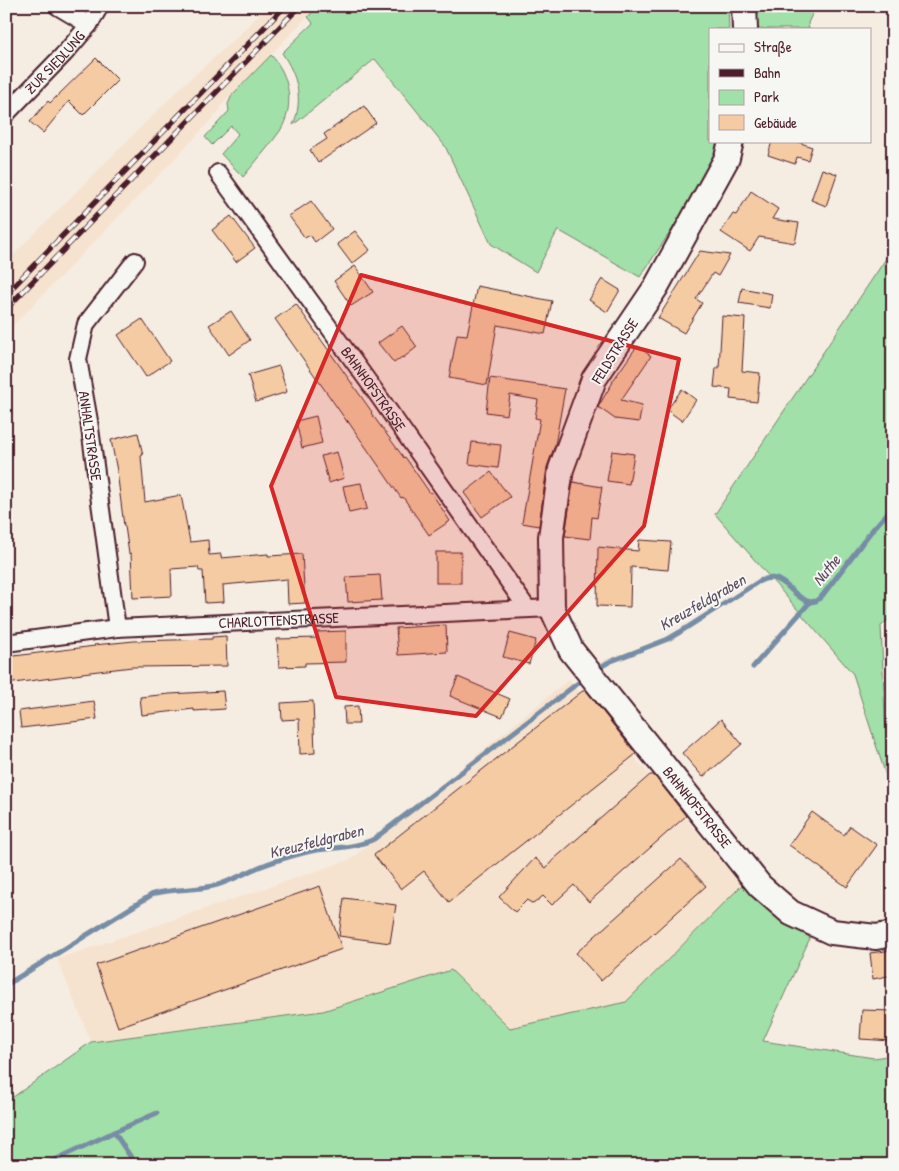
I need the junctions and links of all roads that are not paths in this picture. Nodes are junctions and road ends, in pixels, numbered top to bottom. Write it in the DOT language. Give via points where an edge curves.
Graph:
graph roads {
  1 [pos="57,6"];
  2 [pos="100,6"];
  3 [pos="744,6"];
  4 [pos="89,25"];
  5 [pos="745,28"];
  6 [pos="6,114"];
  7 [pos="731,142"];
  8 [pos="218,172"];
  9 [pos="135,261"];
  10 [pos="527,608"];
  11 [pos="552,608"];
  12 [pos="116,628"];
  13 [pos="6,642"];
  14 [pos="893,934"];
  1 -- 4 [label="street"];
  2 -- 4 [label="street, ZUR SIEDLUNG"];
  3 -- 5 [label="street"];
  4 -- 6 [label="street, ZUR SIEDLUNG"];
  7 -- 11 [label="street, FELDSTRASSE" via="727,158 656,287 594,380 561,469 551,537"];
  8 -- 10 [label="street, BAHNHOFSTRASSE"];
  9 -- 12 [label="street, ANHALTSTRASSE" via="86,324 78,359"];
  10 -- 11 [label="street, CHARLOTTENSTRASSE"];
  10 -- 12 [label="street, CHARLOTTENSTRASSE"];
  11 -- 14 [label="street, BAHNHOFSTRASSE" via="571,650 760,886 791,913 832,932 876,937"];
  12 -- 13 [label="street, CHARLOTTENSTRASSE"];
}
